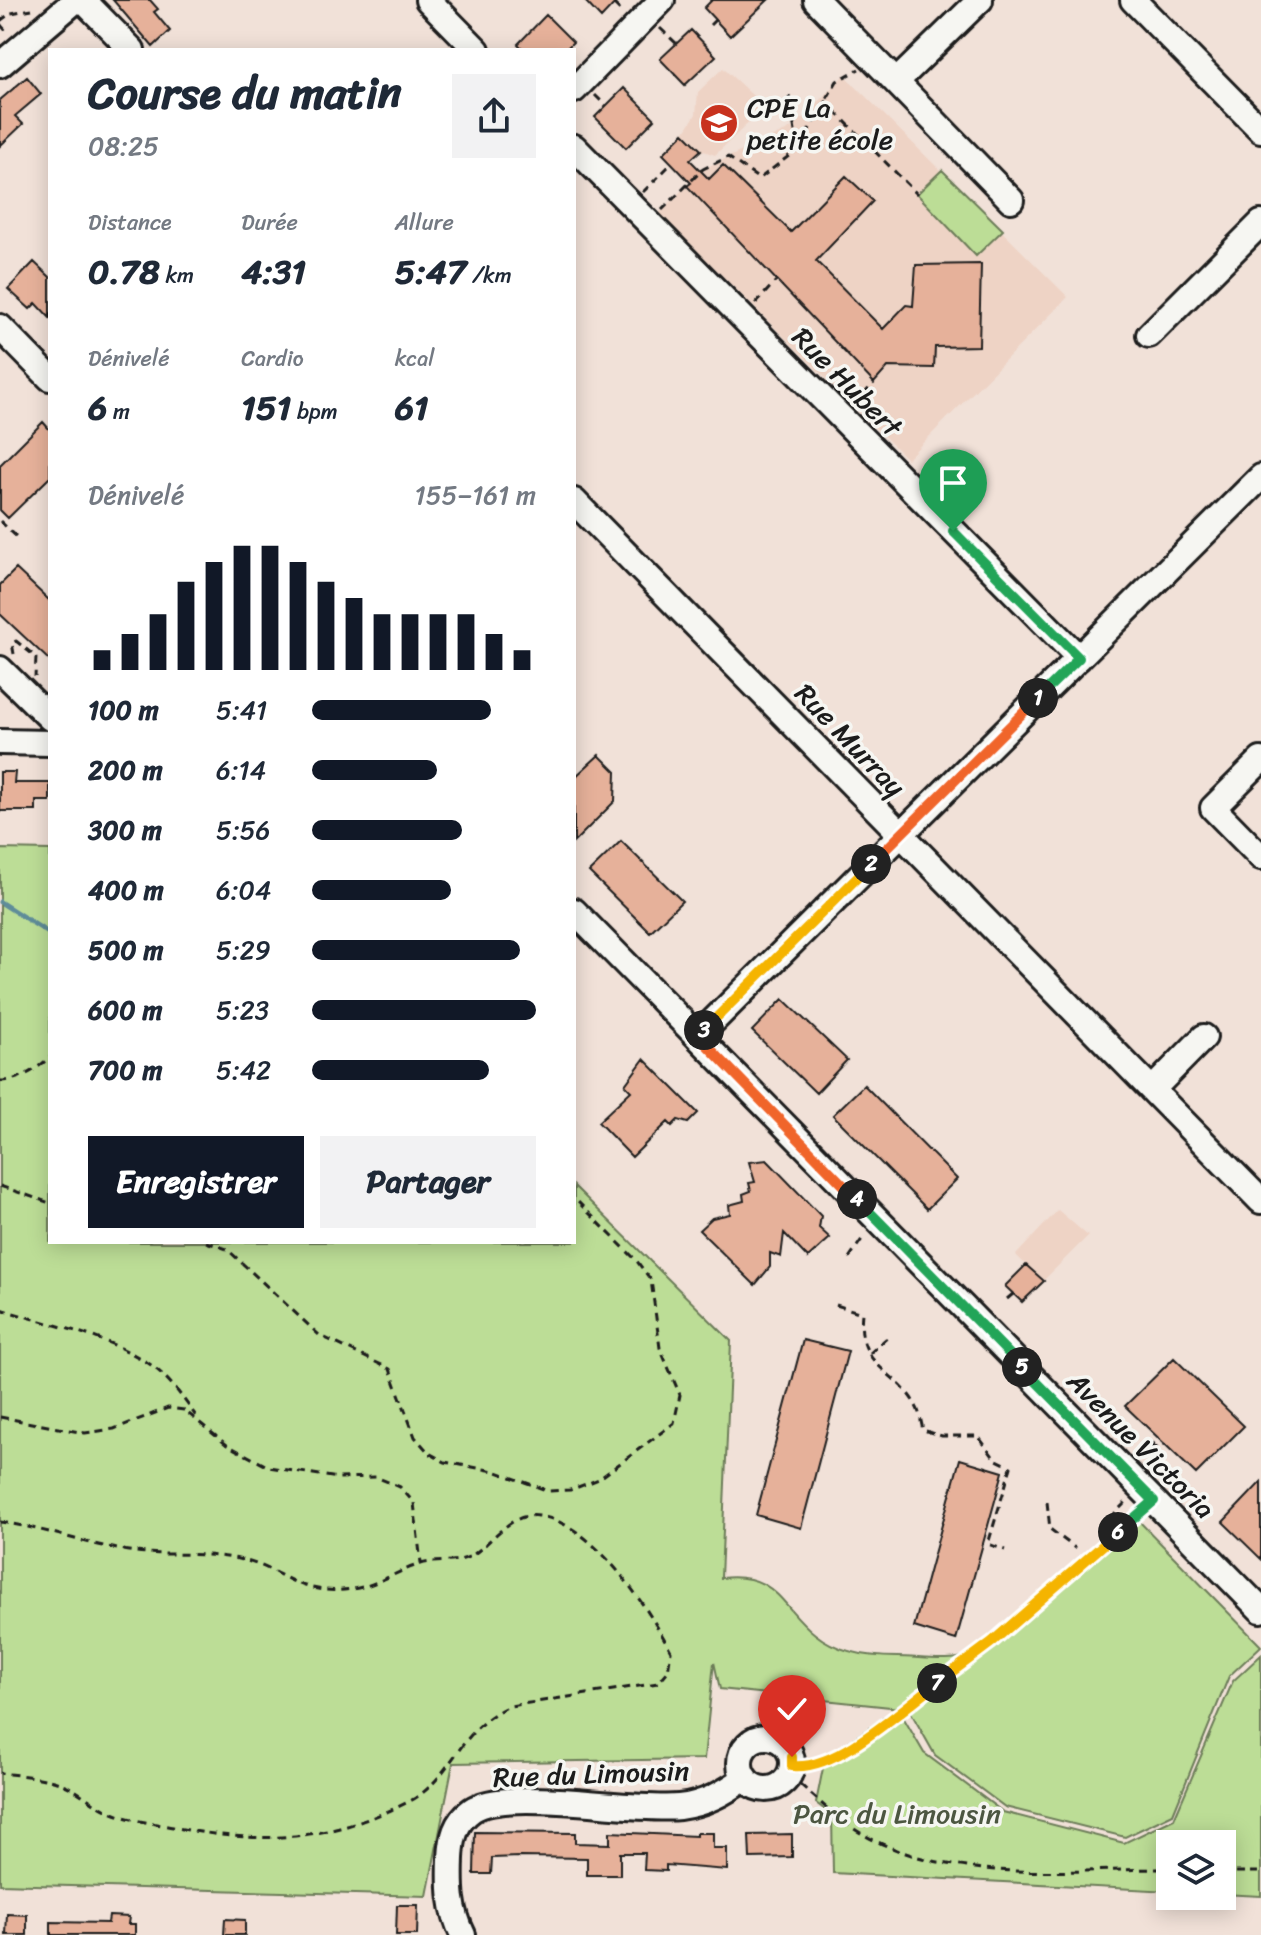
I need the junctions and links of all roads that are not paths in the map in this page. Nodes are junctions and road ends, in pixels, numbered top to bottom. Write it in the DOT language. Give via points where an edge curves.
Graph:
graph roads {
  1 [pos="76,0"];
  2 [pos="83,0"];
  3 [pos="428,0"];
  4 [pos="816,0"];
  5 [pos="980,0"];
  6 [pos="1133,0"];
  7 [pos="658,11"];
  8 [pos="130,48"];
  9 [pos="475,48"];
  10 [pos="0,65"];
  11 [pos="897,81"];
  12 [pos="582,90"];
  13 [pos="1261,130"];
  14 [pos="576,149"];
  15 [pos="1011,200"];
  16 [pos="1261,223"];
  17 [pos="0,327"];
  18 [pos="1149,335"];
  19 [pos="48,376"];
  20 [pos="1261,477"];
  21 [pos="576,503"];
  22 [pos="1079,658"];
  23 [pos="7,662"];
  24 [pos="48,715"];
  25 [pos="0,742"];
  26 [pos="48,743"];
  27 [pos="1261,760"];
  28 [pos="901,835"];
  29 [pos="1261,857"];
  30 [pos="576,913"];
  31 [pos="698,1036"];
  32 [pos="1204,1037"];
  33 [pos="1152,1090"];
  34 [pos="1261,1201"];
  35 [pos="1261,1610"];
  36 [pos="745,1778"];
  37 [pos="463,1935"];
  1 -- 10 [label="street"];
  2 -- 8 [label="street"];
  3 -- 9 [label="street"];
  4 -- 11 [label="street"];
  5 -- 11 [label="street"];
  6 -- 13 [label="street"];
  7 -- 12 [label="street"];
  11 -- 15 [label="street"];
  14 -- 22 [label="street, Rue Hubert"];
  16 -- 18 [label="street"];
  17 -- 19 [label="street"];
  20 -- 22 [label="street"];
  21 -- 28 [label="street, Rue Murray"];
  22 -- 28 [label="street"];
  23 -- 24 [label="street"];
  25 -- 26 [label="street"];
  27 -- 29 [label="street" via="1213,808"];
  28 -- 31 [label="street"];
  28 -- 33 [label="street, Rue Murray"];
  30 -- 31 [label="street, Avenue Victoria"];
  31 -- 35 [label="street, Avenue Victoria"];
  32 -- 33 [label="street"];
  33 -- 34 [label="street, Rue Murray"];
  36 -- 36 [label="street" via="751,1785 777,1787 791,1770 792,1757 783,1743 759,1738 742,1754"];
  36 -- 37 [label="street, Rue du Limousin" via="716,1798 678,1807 503,1802 474,1808 458,1823 452,1839 451,1907"];
}
